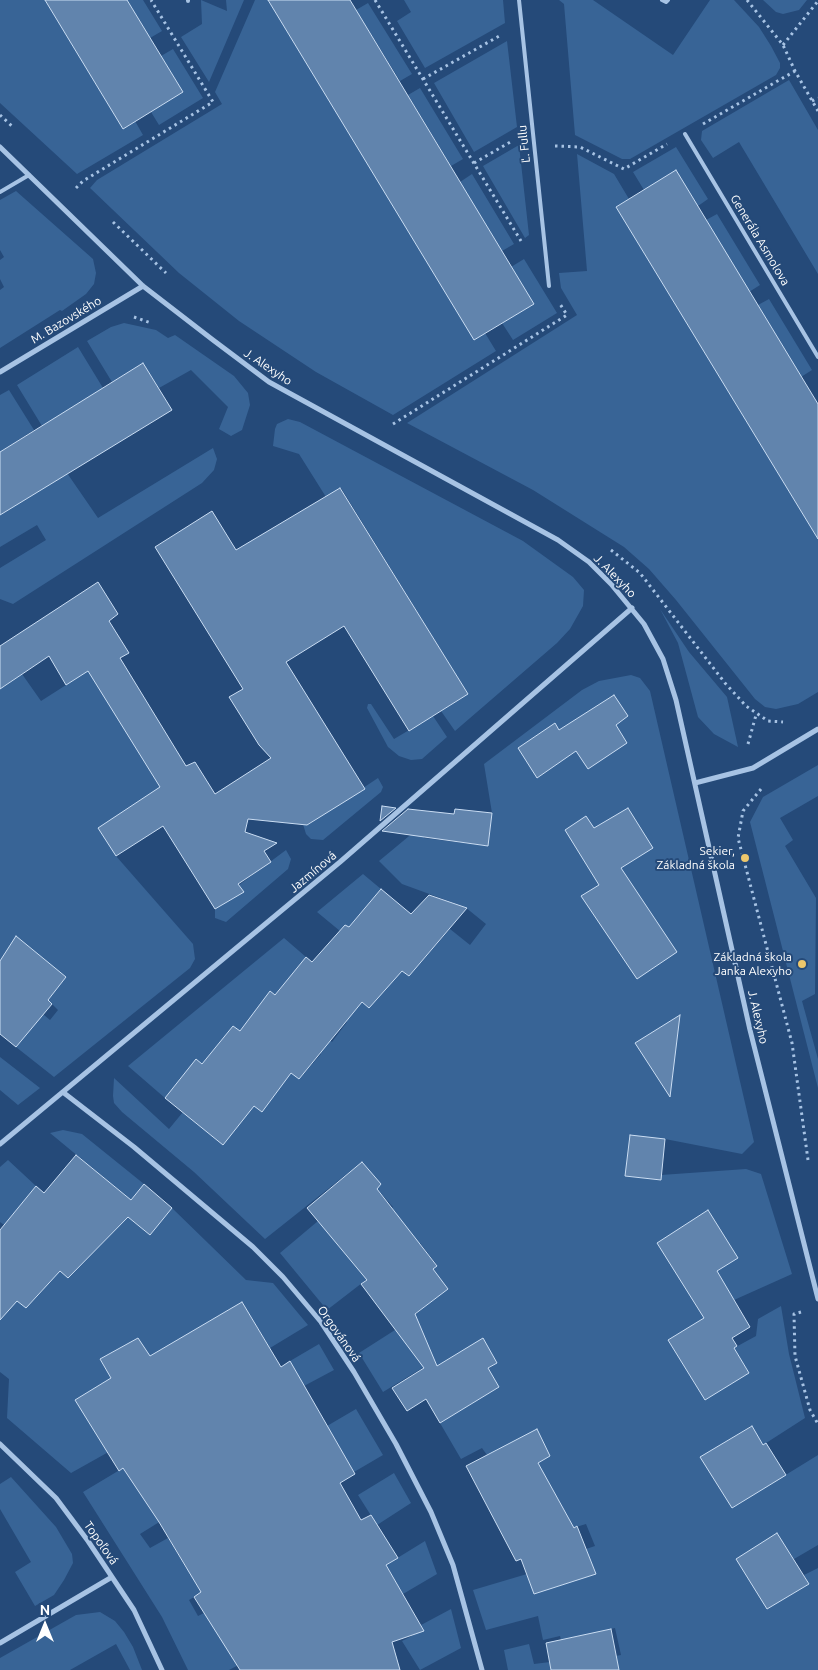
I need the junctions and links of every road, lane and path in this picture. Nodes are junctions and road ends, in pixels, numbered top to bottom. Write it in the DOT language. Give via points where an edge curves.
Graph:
graph roads {
  1 [pos="151,0"];
  2 [pos="375,0"];
  3 [pos="519,0"];
  4 [pos="747,0"];
  5 [pos="818,1"];
  6 [pos="815,6"];
  7 [pos="818,11"];
  8 [pos="521,23"];
  9 [pos="783,45"];
  10 [pos="423,79"];
  11 [pos="818,98"];
  12 [pos="812,101"];
  13 [pos="818,111"];
  14 [pos="532,129"];
  15 [pos="685,134"];
  16 [pos="0,147"];
  17 [pos="474,163"];
  18 [pos="29,175"];
  19 [pos="76,188"];
  20 [pos="0,192"];
  21 [pos="524,245"];
  22 [pos="143,286"];
  23 [pos="549,286"];
  24 [pos="818,356"];
  25 [pos="0,372"];
  26 [pos="388,427"];
  27 [pos="632,608"];
  28 [pos="756,715"];
  29 [pos="818,729"];
  30 [pos="747,747"];
  31 [pos="695,783"];
  32 [pos="760,790"];
  33 [pos="64,1093"];
  34 [pos="0,1144"];
  35 [pos="809,1166"];
  36 [pos="818,1299"];
  37 [pos="803,1312"];
  38 [pos="818,1424"];
  39 [pos="0,1444"];
  40 [pos="112,1577"];
  41 [pos="0,1643"];
  42 [pos="162,1670"];
  43 [pos="482,1670"];
  1 -- 19 [label="path" via="213,102 82,181"];
  2 -- 10 [label="path"];
  3 -- 8 [label="lane, Ľ. Fullu"];
  4 -- 9 [label="path"];
  5 -- 6 [label="path"];
  6 -- 7 [label="path"];
  6 -- 9 [label="path"];
  8 -- 10 [label="path"];
  8 -- 14 [label="lane, Ľ. Fullu"];
  9 -- 12 [label="path"];
  10 -- 17 [label="path"];
  11 -- 12 [label="path"];
  12 -- 13 [label="path"];
  14 -- 17 [label="path"];
  14 -- 23 [label="lane, Ľ. Fullu"];
  15 -- 24 [label="lane, Generála Asmolova"];
  16 -- 18 [label="street, J. Alexyho"];
  17 -- 21 [label="path"];
  18 -- 20 [label="lane"];
  18 -- 22 [label="street, J. Alexyho"];
  22 -- 25 [label="street, M. Bazovského"];
  22 -- 27 [label="street, J. Alexyho" via="269,382 558,540 589,562"];
  23 -- 26 [label="path" via="567,315"];
  27 -- 31 [label="street, J. Alexyho" via="663,659"];
  27 -- 33 [label="street, Jazmínová" via="340,862"];
  28 -- 30 [label="path"];
  29 -- 31 [label="street" via="753,768"];
  31 -- 36 [label="street, J. Alexyho" via="750,1030"];
  32 -- 35 [label="path" via="743,811 738,838 792,1043"];
  33 -- 34 [label="street, Jazmínová"];
  33 -- 43 [label="street, Orgovánová" via="253,1247 321,1322 396,1444 431,1512 453,1565"];
  37 -- 38 [label="path" via="794,1314 795,1356 810,1410"];
  39 -- 40 [label="street, Topoľová" via="56,1498"];
  40 -- 41 [label="street"];
  40 -- 42 [label="street, Topoľová" via="134,1610"];
}
